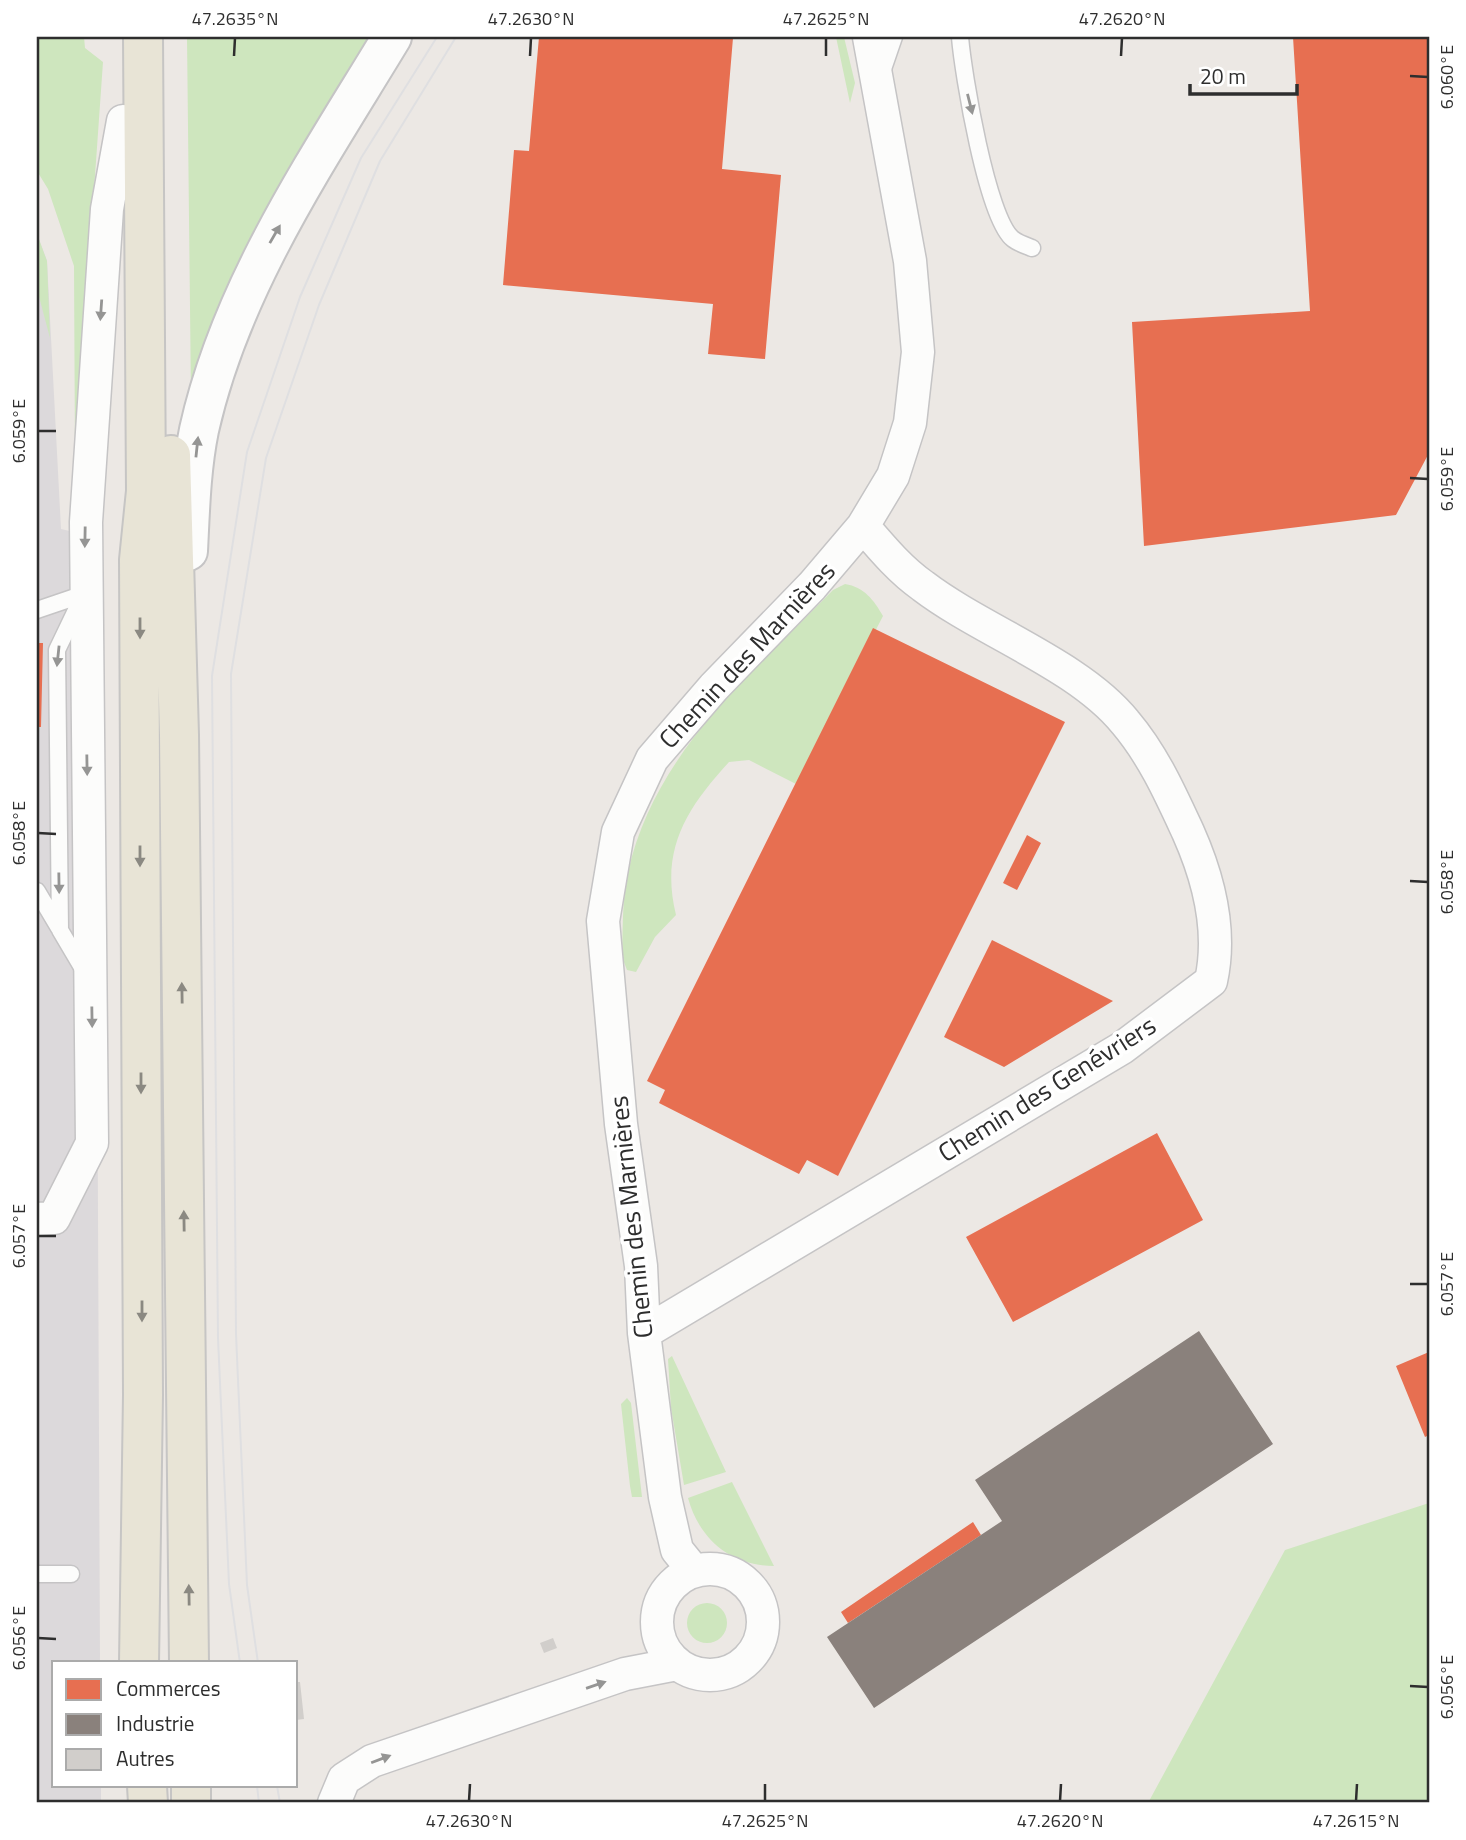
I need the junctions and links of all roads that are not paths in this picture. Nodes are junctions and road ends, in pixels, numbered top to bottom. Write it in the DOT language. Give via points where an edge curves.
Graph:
graph roads {
  1 [pos="121,37"];
  2 [pos="143,37"];
  3 [pos="164,37"];
  4 [pos="392,37"];
  5 [pos="869,37"];
  6 [pos="894,37"];
  7 [pos="960,37"];
  8 [pos="878,84"];
  9 [pos="123,121"];
  10 [pos="1032,248"];
  11 [pos="863,526"];
  12 [pos="139,560"];
  13 [pos="84,594"];
  14 [pos="37,610"];
  15 [pos="179,735"];
  16 [pos="37,891"];
  17 [pos="60,930"];
  18 [pos="91,983"];
  19 [pos="46,1219"];
  20 [pos="644,1333"];
  21 [pos="694,1571"];
  22 [pos="37,1574"];
  23 [pos="71,1574"];
  24 [pos="139,1661"];
  25 [pos="189,1661"];
  26 [pos="677,1664"];
  27 [pos="334,1803"];
  1 -- 9 [label="main road"];
  2 -- 12 [label="main road" via="146,491"];
  3 -- 15 [label="main road"];
  15 -- 4 [label="street, one-way" via="190,510 199,431 222,350 268,247"];
  5 -- 8 [label="street, Chemin des Marnières"];
  6 -- 8 [label="lane"];
  7 -- 10 [label="lane, one-way" via="964,79 997,214 1012,239"];
  8 -- 11 [label="street, Chemin des Marnières" via="910,261 918,352 910,423 902,449 893,476"];
  9 -- 12 [label="main road" via="129,492"];
  9 -- 13 [label="street, one-way" via="107,209"];
  11 -- 20 [label="street, Chemin des Marnières" via="652,759 618,832 603,921 621,1124 641,1266"];
  11 -- 20 [label="street, Chemin des Genévriers" via="922,586 1093,691 1125,721 1163,776 1195,849 1213,910 1217,954 1211,981 1122,1048"];
  12 -- 24 [label="main road, one-way" via="143,1395"];
  13 -- 14 [label="lane"];
  13 -- 17 [label="lane, one-way" via="57,650"];
  13 -- 18 [label="street, one-way"];
  25 -- 15 [label="main road, one-way"];
  16 -- 17 [label="lane"];
  17 -- 18 [label="lane"];
  18 -- 19 [label="street, one-way" via="92,1143"];
  20 -- 21 [label="street, Chemin des Marnières" via="665,1497 677,1550"];
  21 -- 26 [label="street" via="671,1586 658,1611 659,1638"];
  21 -- 26 [label="street" via="725,1571 751,1588 762,1609 762,1633 752,1654 735,1670 705,1676"];
  22 -- 23 [label="lane"];
  27 -- 26 [label="street, one-way" via="344,1779 372,1761 625,1674"];
}
